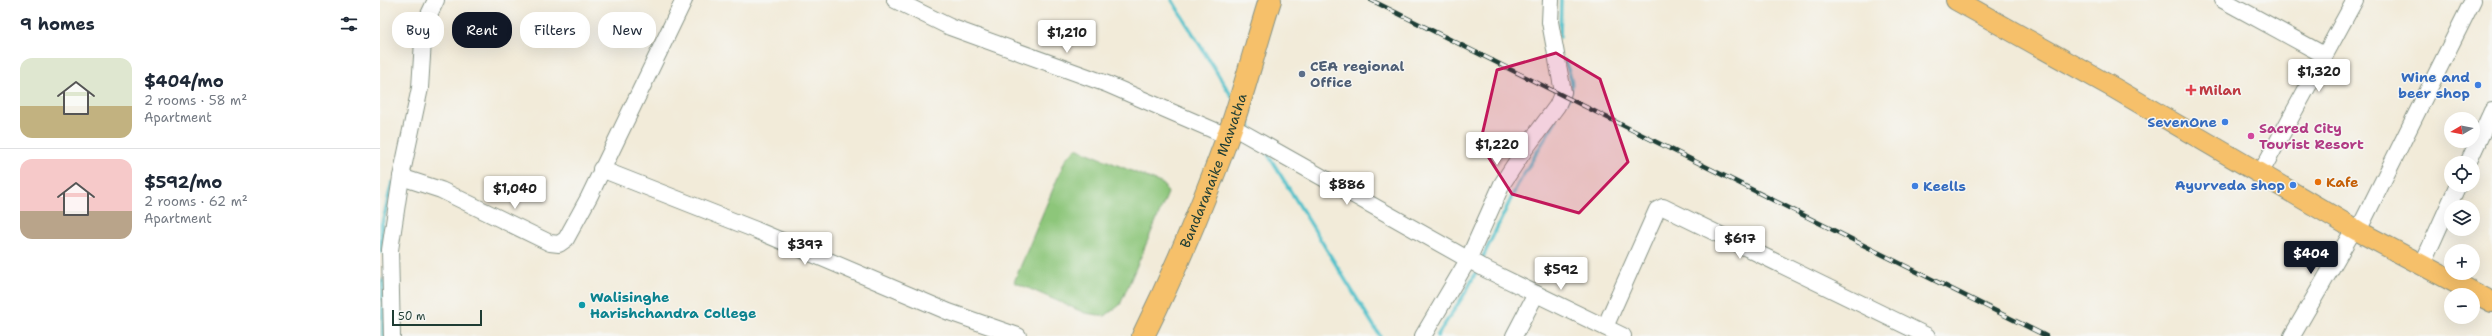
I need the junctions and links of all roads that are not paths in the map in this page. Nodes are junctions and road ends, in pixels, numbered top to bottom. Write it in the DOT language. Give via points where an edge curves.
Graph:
graph roads {
  1 [pos="436,0"];
  2 [pos="684,0"];
  3 [pos="895,0"];
  4 [pos="1270,0"];
  5 [pos="1551,0"];
  6 [pos="2223,0"];
  7 [pos="2355,0"];
  8 [pos="2473,0"];
  9 [pos="1962,2"];
  10 [pos="2324,55"];
  11 [pos="2492,111"];
  12 [pos="1229,131"];
  13 [pos="2471,156"];
  14 [pos="601,169"];
  15 [pos="2260,174"];
  16 [pos="401,177"];
  17 [pos="2455,192"];
  18 [pos="2356,230"];
  19 [pos="1476,264"];
  20 [pos="2422,265"];
  21 [pos="1536,294"];
  22 [pos="2492,302"];
  23 [pos="1605,327"];
  24 [pos="392,336"];
  25 [pos="1018,336"];
  26 [pos="1144,336"];
  27 [pos="1423,336"];
  28 [pos="1514,336"];
  29 [pos="1623,336"];
  30 [pos="1927,336"];
  31 [pos="2292,336"];
  1 -- 16 [label="street" via="424,24 420,88"];
  2 -- 14 [label="street"];
  3 -- 12 [label="street" via="950,27"];
  4 -- 12 [label="highway, Bandaranaike Mawatha"];
  5 -- 19 [label="street" via="1550,22 1563,92 1558,106 1502,184"];
  6 -- 10 [label="street"];
  7 -- 10 [label="street"];
  8 -- 18 [label="street"];
  9 -- 15 [label="main road"];
  10 -- 15 [label="street"];
  11 -- 13 [label="street"];
  12 -- 19 [label="street" via="1283,153"];
  12 -- 26 [label="highway, Bandaranaike Mawatha" via="1189,236"];
  14 -- 16 [label="street" via="566,239 559,244 550,243 441,190"];
  14 -- 25 [label="street" via="756,230 948,312"];
  15 -- 18 [label="main road"];
  16 -- 24 [label="street" via="390,250"];
  17 -- 20 [label="street"];
  18 -- 20 [label="main road"];
  18 -- 31 [label="street"];
  19 -- 21 [label="street"];
  19 -- 27 [label="street"];
  20 -- 22 [label="main road"];
  21 -- 23 [label="street"];
  21 -- 28 [label="street"];
  23 -- 29 [label="street"];
  23 -- 30 [label="street" via="1657,210 1663,207"];
}
